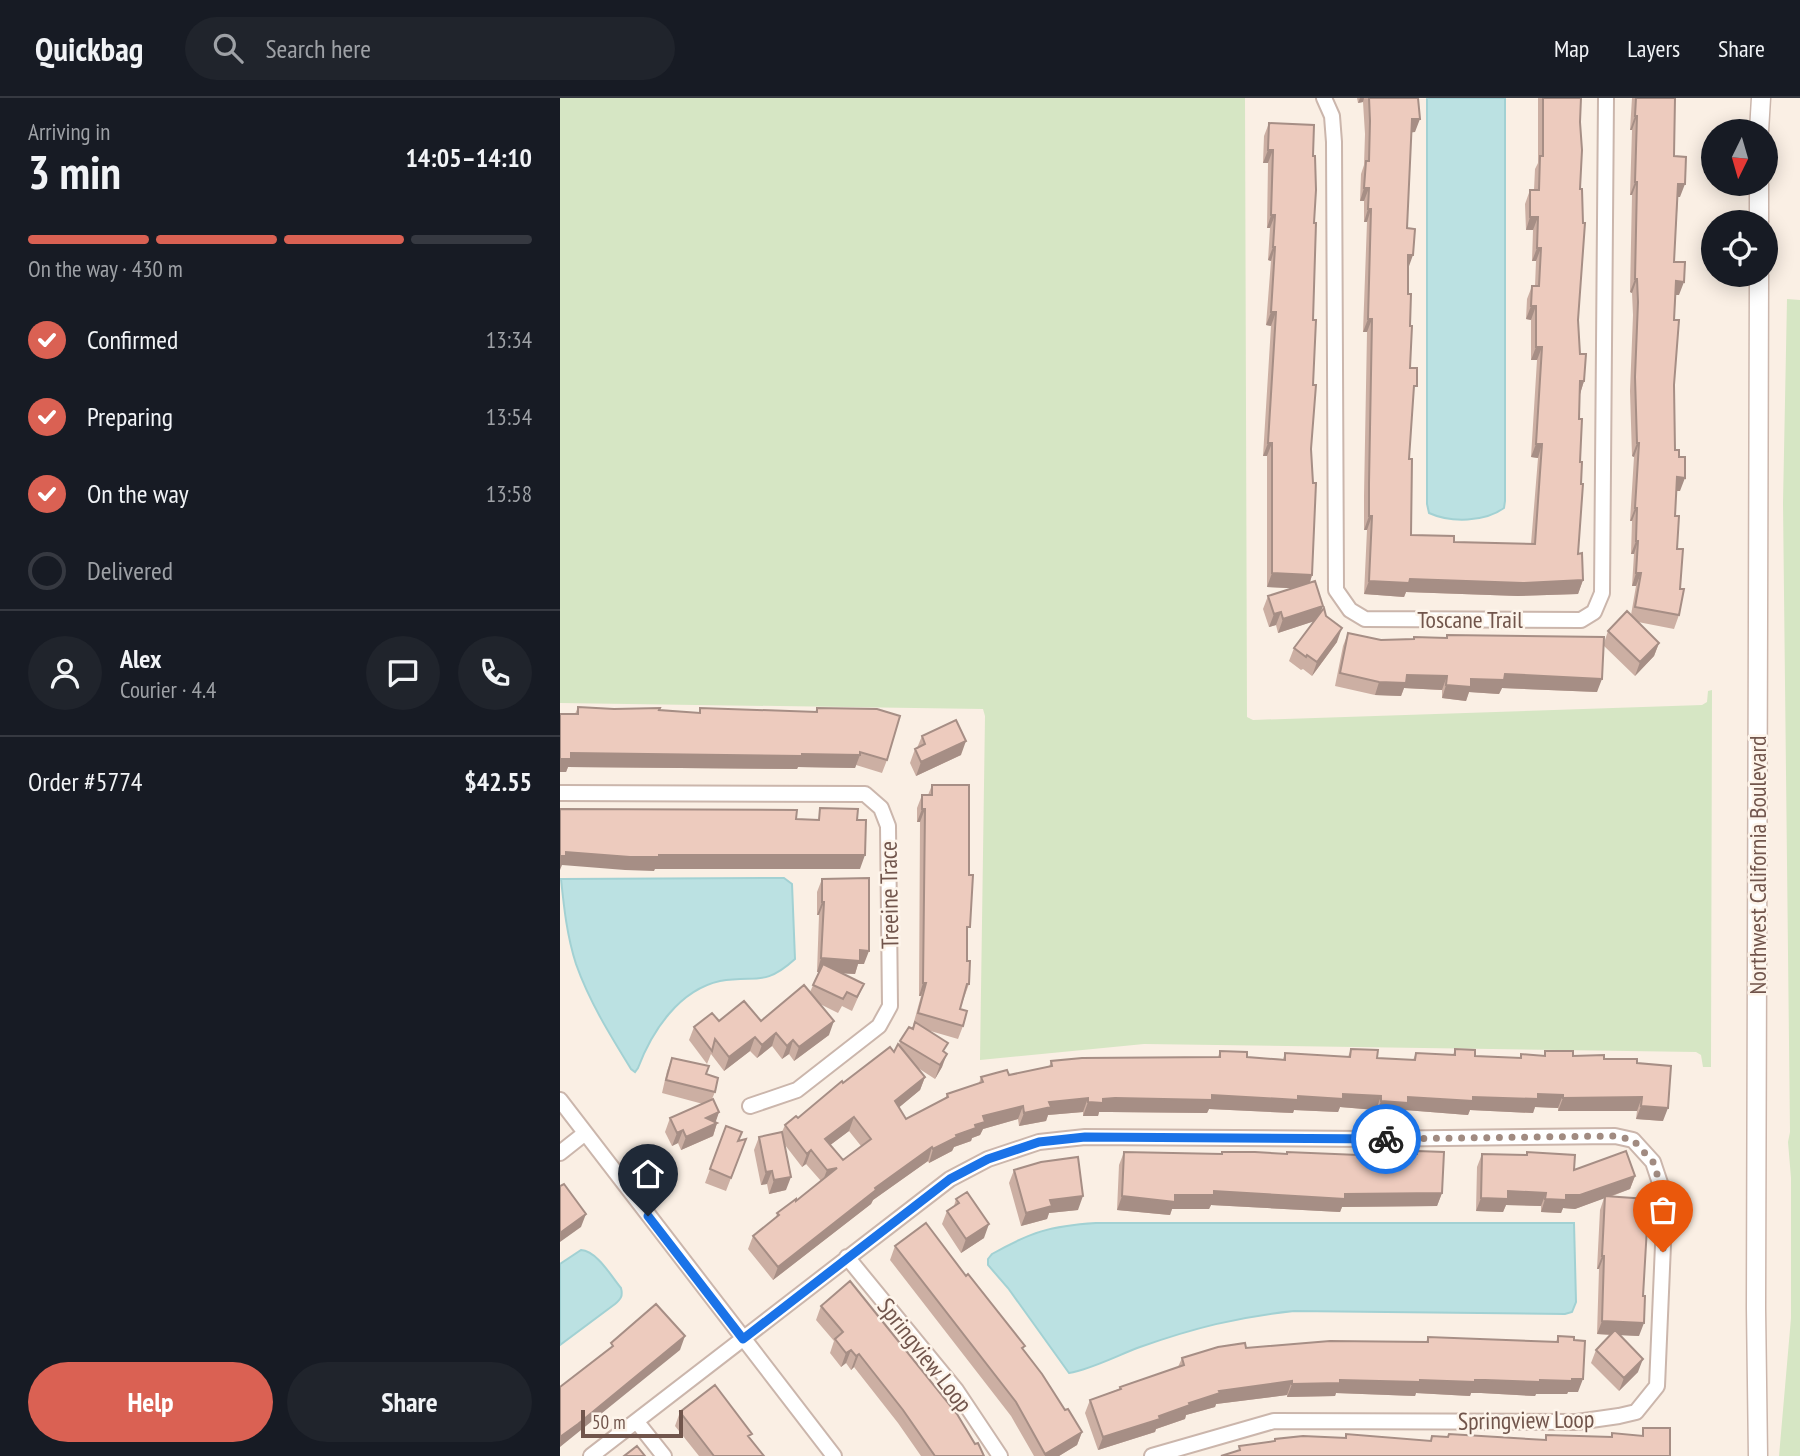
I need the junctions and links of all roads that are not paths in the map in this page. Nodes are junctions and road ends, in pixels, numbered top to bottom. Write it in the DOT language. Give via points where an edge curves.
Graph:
graph roads {
  1 [pos="1324,98"];
  2 [pos="1606,98"];
  3 [pos="1761,98"];
  4 [pos="1760,119"];
  5 [pos="1759,287"];
  6 [pos="560,793"];
  7 [pos="560,1100"];
  8 [pos="750,1106"];
  9 [pos="584,1134"];
  10 [pos="560,1153"];
  11 [pos="847,1257"];
  12 [pos="743,1339"];
  13 [pos="637,1422"];
  14 [pos="592,1456"];
  15 [pos="664,1456"];
  16 [pos="834,1456"];
  17 [pos="1000,1456"];
  18 [pos="1152,1456"];
  19 [pos="1758,1456"];
  1 -- 2 [label="street, Toscane Trail" via="1332,116 1334,142 1336,590 1350,610 1365,618 1567,620 1581,620 1594,612 1602,593"];
  3 -- 4 [label="street"];
  5 -- 19 [label="street, Northwest California Boulevard"];
  6 -- 8 [label="street, Treeine Trace" via="865,794 881,808 888,825 890,1006 879,1026 797,1090"];
  7 -- 9 [label="street"];
  9 -- 10 [label="street"];
  9 -- 12 [label="street"];
  11 -- 12 [label="street, Springview Loop"];
  11 -- 17 [label="street, Springview Loop" via="956,1390"];
  11 -- 18 [label="street, Springview Loop" via="950,1179 988,1159 1039,1142 1085,1137 1615,1136 1633,1140 1653,1162 1665,1198 1657,1386 1636,1412 1577,1422 1275,1421"];
  12 -- 13 [label="street, Springview Loop"];
  12 -- 16 [label="street"];
  13 -- 14 [label="street, Springview Loop"];
  13 -- 15 [label="street"];
}
